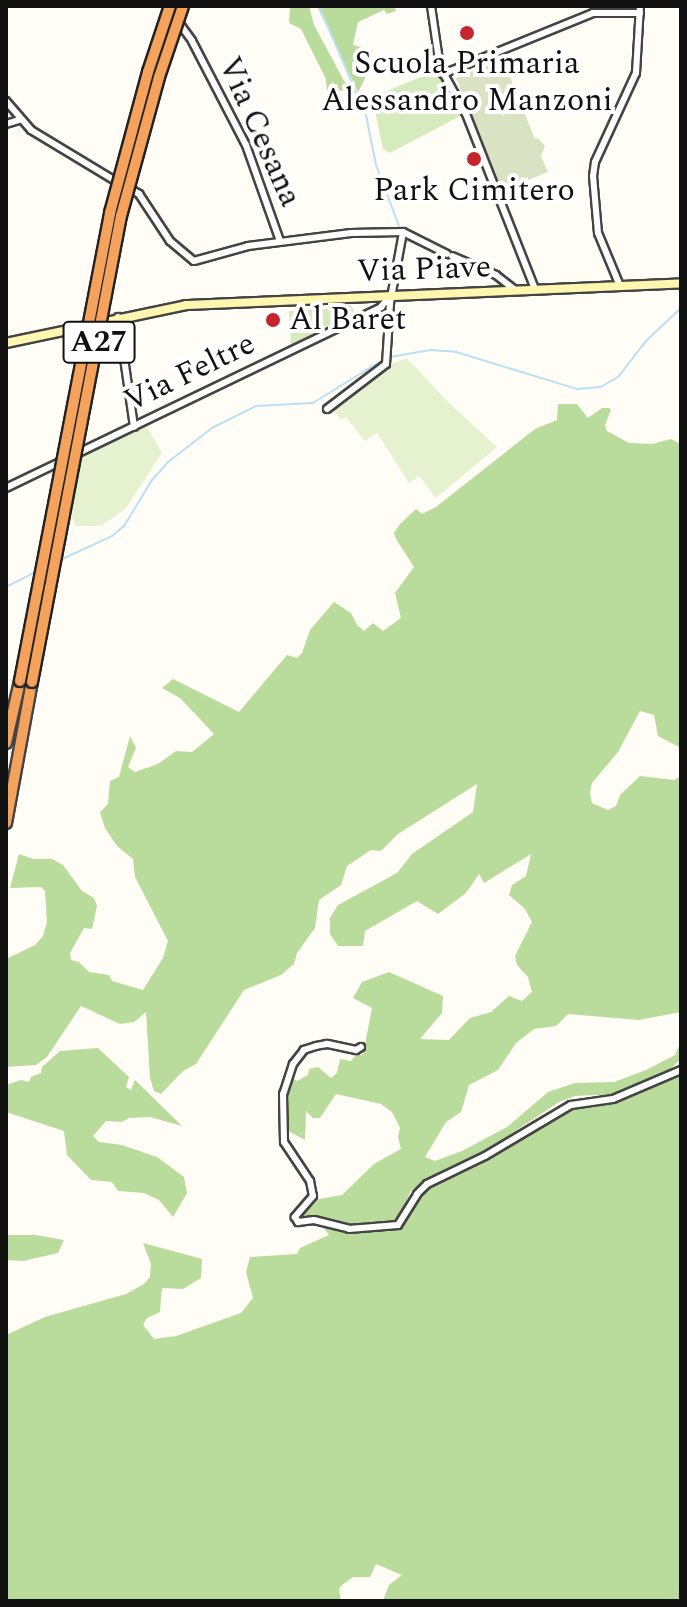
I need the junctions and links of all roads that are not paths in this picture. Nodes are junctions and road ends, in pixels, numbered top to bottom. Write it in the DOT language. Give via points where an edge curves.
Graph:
graph roads {
  1 [pos="169,6"];
  2 [pos="183,6"];
  3 [pos="433,7"];
  4 [pos="640,10"];
  5 [pos="443,74"];
  6 [pos="6,101"];
  7 [pos="19,120"];
  8 [pos="6,124"];
  9 [pos="403,232"];
  10 [pos="280,241"];
  11 [pos="680,283"];
  12 [pos="620,286"];
  13 [pos="535,289"];
  14 [pos="515,290"];
  15 [pos="391,295"];
  16 [pos="118,317"];
  17 [pos="6,343"];
  18 [pos="327,409"];
  19 [pos="134,427"];
  20 [pos="6,488"];
  21 [pos="6,743"];
  22 [pos="6,823"];
  23 [pos="361,1047"];
  24 [pos="681,1070"];
  1 -- 10 [label="street, Via Cesana" via="246,145"];
  1 -- 21 [label="highway, A27, bridge" via="110,213"];
  2 -- 22 [label="highway, A27, bridge" via="121,216"];
  3 -- 5 [label="street"];
  4 -- 5 [label="street" via="593,13"];
  4 -- 12 [label="street" via="636,73 593,176 598,233"];
  5 -- 13 [label="street" via="468,120"];
  6 -- 7 [label="street"];
  7 -- 8 [label="street"];
  7 -- 10 [label="street" via="139,194 185,257 194,261"];
  9 -- 10 [label="street, Via Cesana"];
  9 -- 14 [label="street" via="496,275"];
  9 -- 15 [label="street"];
  11 -- 12 [label="main road, Via Piave"];
  12 -- 13 [label="main road, Via Piave"];
  13 -- 14 [label="main road, Via Piave"];
  14 -- 15 [label="main road, Via Piave"];
  15 -- 16 [label="main road, Via Piave" via="170,307"];
  15 -- 18 [label="street" via="386,362"];
  15 -- 19 [label="street, Via Feltre" via="381,307"];
  16 -- 17 [label="main road, Via Piave"];
  16 -- 19 [label="street"];
  19 -- 20 [label="street, Via Feltre"];
  23 -- 24 [label="street" via="316,1046 304,1050 291,1069 283,1094 284,1142 310,1181 313,1196 295,1221 364,1229 398,1225 427,1184 571,1105 613,1099"];
}
